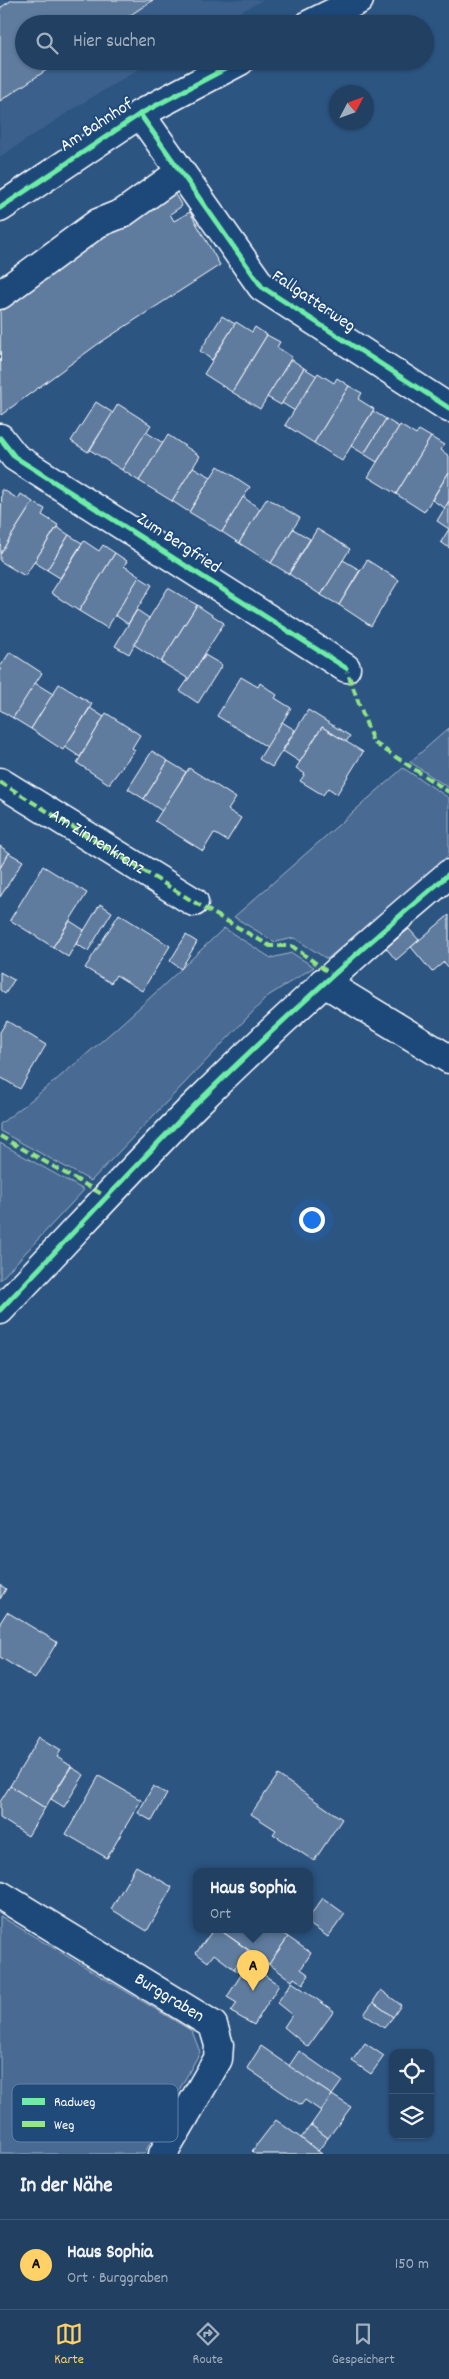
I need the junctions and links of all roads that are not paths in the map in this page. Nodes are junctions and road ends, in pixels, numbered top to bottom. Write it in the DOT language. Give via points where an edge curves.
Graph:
graph roads {
  1 [pos="359,0"];
  2 [pos="328,15"];
  3 [pos="223,70"];
  4 [pos="140,114"];
  5 [pos="180,172"];
  6 [pos="0,208"];
  7 [pos="0,295"];
  8 [pos="449,408"];
  9 [pos="0,438"];
  10 [pos="346,668"];
  11 [pos="0,782"];
  12 [pos="449,874"];
  13 [pos="194,902"];
  14 [pos="323,982"];
  15 [pos="449,1059"];
  16 [pos="0,1310"];
  17 [pos="0,1895"];
  18 [pos="178,2128"];
  19 [pos="170,2142"];
  20 [pos="163,2154"];
  1 -- 2 [label="street"];
  3 -- 4 [label="street, Am Bahnhof"];
  4 -- 5 [label="street, Fallgatterweg"];
  4 -- 6 [label="street, Am Bahnhof"];
  5 -- 7 [label="street" via="123,213 98,222"];
  5 -- 8 [label="street, Fallgatterweg" via="262,287"];
  9 -- 10 [label="street, Zum Bergfried" via="15,457"];
  11 -- 13 [label="street, Am Zinnenkranz"];
  12 -- 14 [label="street"];
  14 -- 15 [label="street"];
  14 -- 16 [label="street" via="190,1110"];
  17 -- 18 [label="street, Burggraben" via="213,2025 219,2045 218,2058"];
  19 -- 20 [label="street, Burggraben"];
}
